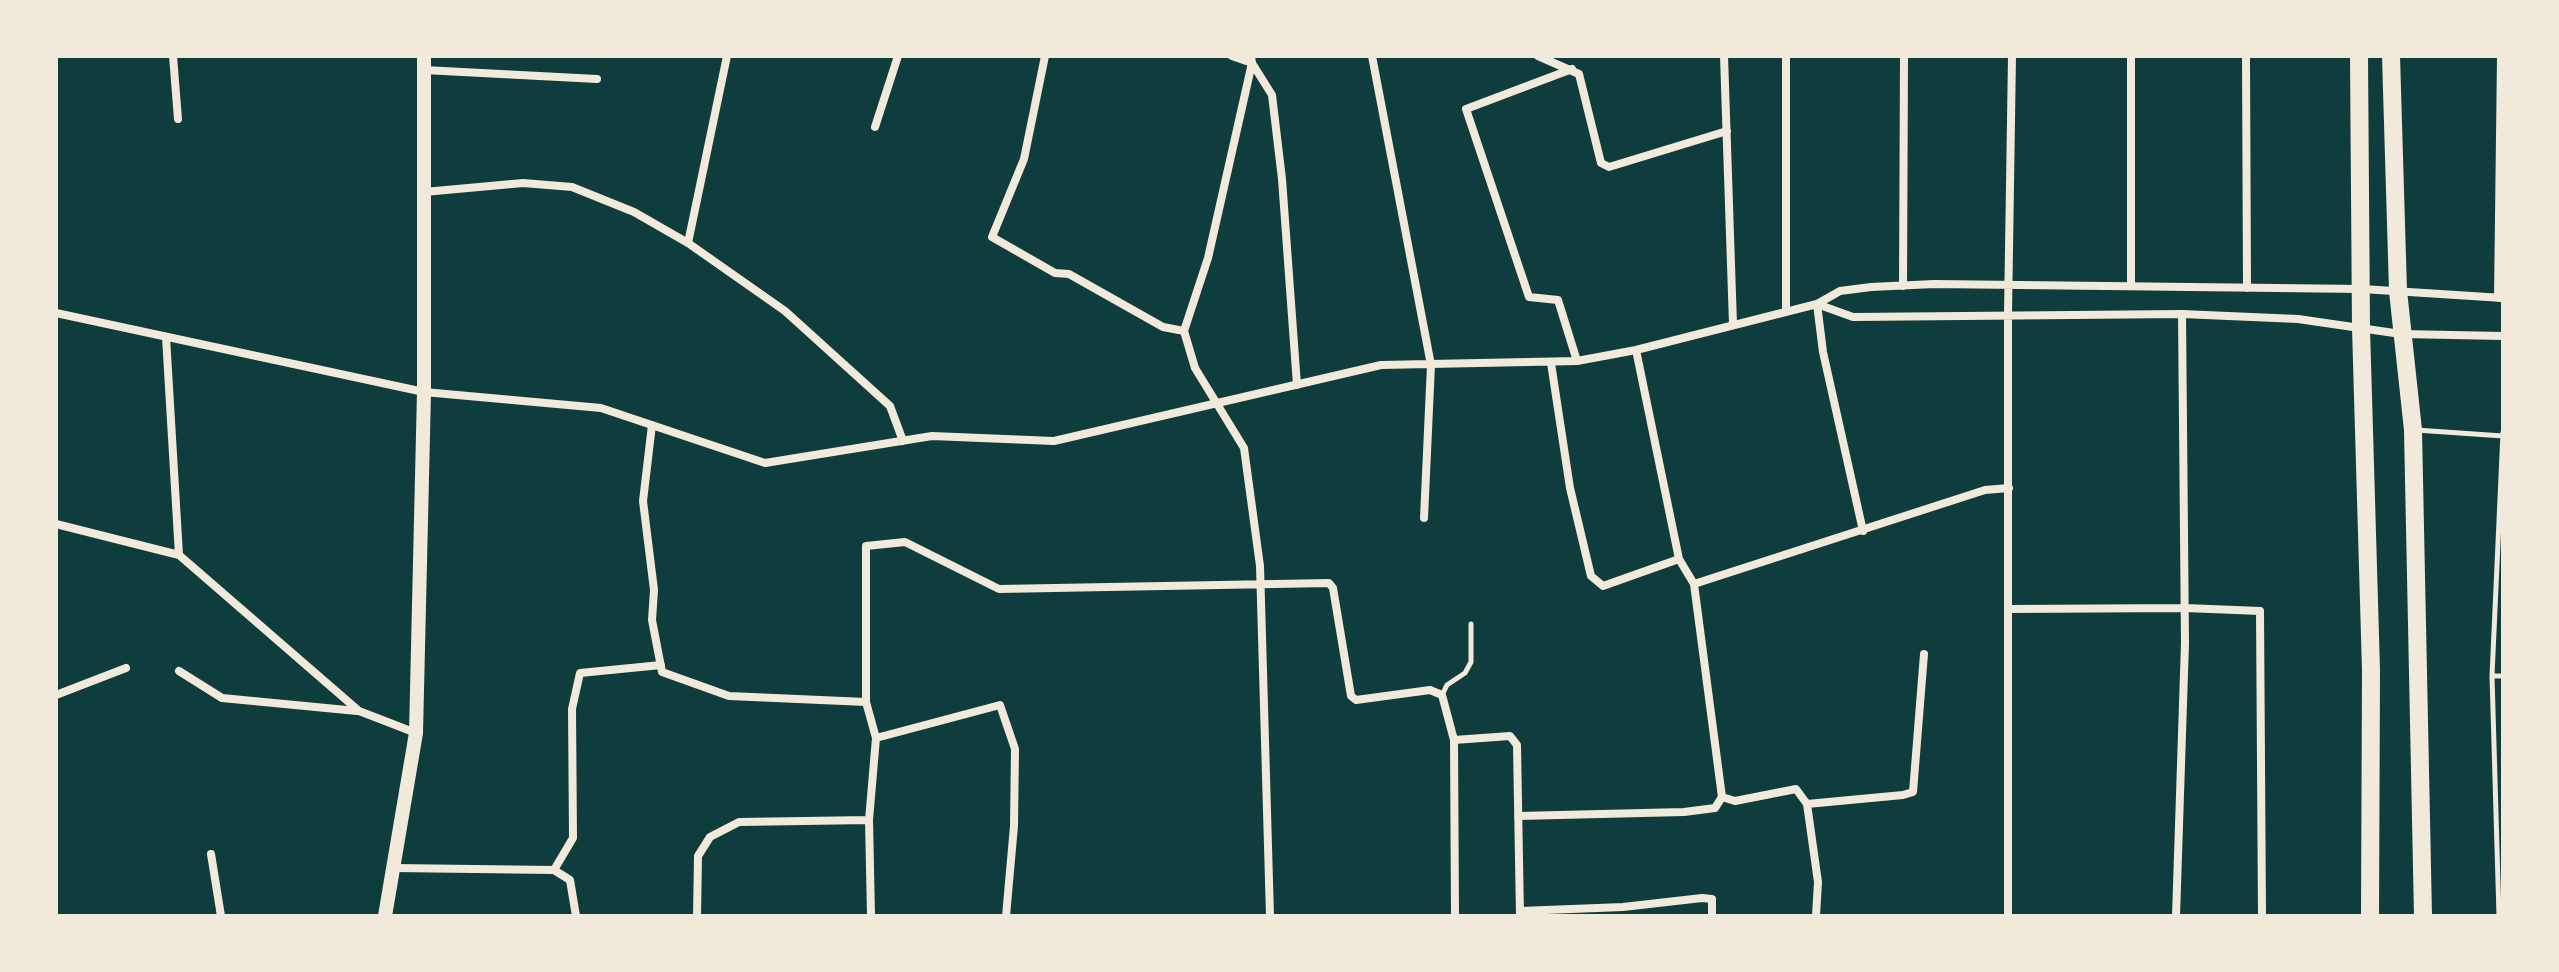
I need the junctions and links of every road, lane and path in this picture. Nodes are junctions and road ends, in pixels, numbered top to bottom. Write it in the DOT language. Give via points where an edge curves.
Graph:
graph roads {
  1 [pos="173,56"];
  2 [pos="727,56"];
  3 [pos="898,56"];
  4 [pos="1045,56"];
  5 [pos="1232,56"];
  6 [pos="1372,56"];
  7 [pos="1538,56"];
  8 [pos="1724,56"];
  9 [pos="1786,56"];
  10 [pos="1904,56"];
  11 [pos="2012,56"];
  12 [pos="2131,56"];
  13 [pos="2246,56"];
  14 [pos="2359,56"];
  15 [pos="2391,56"];
  16 [pos="2501,56"];
  17 [pos="1251,59"];
  18 [pos="424,63"];
  19 [pos="1572,69"];
  20 [pos="597,79"];
  21 [pos="178,119"];
  22 [pos="875,127"];
  23 [pos="1727,131"];
  24 [pos="424,192"];
  25 [pos="688,243"];
  26 [pos="2009,285"];
  27 [pos="1903,286"];
  28 [pos="2131,286"];
  29 [pos="2247,288"];
  30 [pos="2362,289"];
  31 [pos="2398,291"];
  32 [pos="2501,298"];
  33 [pos="1817,304"];
  34 [pos="1786,312"];
  35 [pos="56,313"];
  36 [pos="2008,314"];
  37 [pos="2182,314"];
  38 [pos="1733,324"];
  39 [pos="2361,328"];
  40 [pos="1184,331"];
  41 [pos="2401,334"];
  42 [pos="2503,336"];
  43 [pos="166,337"];
  44 [pos="1636,350"];
  45 [pos="1577,361"];
  46 [pos="1551,363"];
  47 [pos="1431,365"];
  48 [pos="1297,385"];
  49 [pos="424,392"];
  50 [pos="1218,403"];
  51 [pos="652,425"];
  52 [pos="2413,430"];
  53 [pos="2503,434"];
  54 [pos="903,441"];
  55 [pos="2009,488"];
  56 [pos="1424,518"];
  57 [pos="56,524"];
  58 [pos="1863,531"];
  59 [pos="179,555"];
  60 [pos="1679,559"];
  61 [pos="1694,584"];
  62 [pos="1259,585"];
  63 [pos="2185,608"];
  64 [pos="2009,609"];
  65 [pos="1471,624"];
  66 [pos="1924,654"];
  67 [pos="661,665"];
  68 [pos="126,668"];
  69 [pos="179,671"];
  70 [pos="2492,676"];
  71 [pos="2503,676"];
  72 [pos="56,695"];
  73 [pos="1442,695"];
  74 [pos="866,702"];
  75 [pos="359,711"];
  76 [pos="416,733"];
  77 [pos="876,738"];
  78 [pos="1454,740"];
  79 [pos="1722,797"];
  80 [pos="1807,804"];
  81 [pos="1518,816"];
  82 [pos="869,820"];
  83 [pos="2500,846"];
  84 [pos="211,854"];
  85 [pos="394,868"];
  86 [pos="554,870"];
  87 [pos="1623,912"];
  88 [pos="1520,913"];
  89 [pos="221,916"];
  90 [pos="385,916"];
  91 [pos="576,916"];
  92 [pos="697,916"];
  93 [pos="871,916"];
  94 [pos="1006,916"];
  95 [pos="1270,916"];
  96 [pos="1455,916"];
  97 [pos="1712,916"];
  98 [pos="1816,916"];
  99 [pos="2008,916"];
  100 [pos="2176,916"];
  101 [pos="2262,916"];
  102 [pos="2370,916"];
  103 [pos="2423,916"];
  104 [pos="2499,916"];
  1 -- 21 [label="street"];
  2 -- 25 [label="street"];
  3 -- 22 [label="street"];
  4 -- 40 [label="street" via="1024,159 992,237 1163,327"];
  5 -- 17 [label="street"];
  6 -- 47 [label="street"];
  7 -- 19 [label="street"];
  8 -- 23 [label="street"];
  9 -- 34 [label="street"];
  10 -- 27 [label="street"];
  11 -- 26 [label="street"];
  12 -- 28 [label="street"];
  13 -- 29 [label="street"];
  14 -- 30 [label="highway"];
  15 -- 31 [label="highway"];
  16 -- 32 [label="street"];
  17 -- 40 [label="street" via="1208,258"];
  17 -- 48 [label="street" via="1272,95"];
  18 -- 20 [label="street"];
  18 -- 24 [label="street"];
  19 -- 23 [label="street" via="1579,74 1601,163 1609,167"];
  19 -- 45 [label="street" via="1466,109 1529,297 1558,300"];
  23 -- 38 [label="street"];
  24 -- 25 [label="street" via="523,183 572,187 634,212"];
  24 -- 49 [label="street"];
  25 -- 54 [label="street" via="785,311 890,406"];
  26 -- 27 [label="street"];
  26 -- 28 [label="street"];
  26 -- 36 [label="street"];
  27 -- 33 [label="street" via="1840,291"];
  28 -- 29 [label="street"];
  29 -- 30 [label="street"];
  30 -- 31 [label="street"];
  30 -- 39 [label="highway"];
  31 -- 32 [label="street"];
  31 -- 41 [label="highway"];
  33 -- 34 [label="street"];
  33 -- 36 [label="street" via="1853,317"];
  33 -- 58 [label="street"];
  34 -- 38 [label="street"];
  35 -- 43 [label="street"];
  36 -- 37 [label="street"];
  36 -- 55 [label="street"];
  37 -- 39 [label="street" via="2298,319"];
  37 -- 63 [label="street"];
  38 -- 44 [label="street"];
  39 -- 41 [label="street"];
  39 -- 102 [label="highway" via="2371,670"];
  40 -- 50 [label="street" via="1195,368"];
  41 -- 42 [label="street"];
  41 -- 52 [label="highway"];
  43 -- 49 [label="street"];
  43 -- 59 [label="street"];
  44 -- 45 [label="street"];
  44 -- 60 [label="street"];
  45 -- 46 [label="street"];
  46 -- 47 [label="street"];
  46 -- 60 [label="street" via="1570,488 1591,576 1603,586"];
  47 -- 48 [label="street" via="1381,365"];
  47 -- 56 [label="street"];
  48 -- 50 [label="street"];
  49 -- 51 [label="street" via="601,408"];
  49 -- 76 [label="street"];
  50 -- 54 [label="street" via="1054,441 932,436"];
  50 -- 62 [label="street" via="1244,448"];
  51 -- 54 [label="street" via="765,463"];
  51 -- 67 [label="street" via="643,501 654,590 652,620"];
  52 -- 53 [label="lane"];
  52 -- 103 [label="highway"];
  53 -- 70 [label="lane"];
  55 -- 58 [label="street" via="1985,490"];
  55 -- 64 [label="street"];
  57 -- 59 [label="street"];
  58 -- 61 [label="street"];
  59 -- 75 [label="street"];
  60 -- 61 [label="street"];
  61 -- 79 [label="street"];
  62 -- 73 [label="street" via="1329,583 1356,700 1430,690"];
  62 -- 74 [label="street" via="999,589 905,542 866,546"];
  62 -- 95 [label="street"];
  63 -- 64 [label="street"];
  63 -- 100 [label="street"];
  63 -- 101 [label="street" via="2260,611"];
  64 -- 99 [label="street"];
  65 -- 73 [label="lane" via="1471,662"];
  66 -- 80 [label="street" via="1913,792"];
  67 -- 74 [label="street" via="662,672 729,696"];
  67 -- 86 [label="street" via="580,673 572,709 573,838"];
  68 -- 72 [label="street"];
  69 -- 75 [label="street" via="222,698"];
  70 -- 71 [label="lane"];
  70 -- 83 [label="lane"];
  73 -- 78 [label="street"];
  74 -- 77 [label="street"];
  75 -- 76 [label="street"];
  76 -- 85 [label="street"];
  77 -- 82 [label="street"];
  77 -- 94 [label="street" via="1000,705 1015,749"];
  78 -- 81 [label="street" via="1510,736 1517,745"];
  78 -- 96 [label="street"];
  79 -- 80 [label="street" via="1735,801 1796,789"];
  79 -- 81 [label="street" via="1715,808 1684,812"];
  80 -- 98 [label="street" via="1818,882"];
  81 -- 88 [label="street"];
  82 -- 92 [label="street" via="739,822 710,837 698,856"];
  82 -- 93 [label="street"];
  83 -- 104 [label="lane"];
  84 -- 89 [label="street"];
  85 -- 86 [label="street"];
  85 -- 90 [label="street"];
  86 -- 91 [label="street" via="570,880"];
  87 -- 88 [label="street"];
  87 -- 97 [label="street" via="1702,898 1712,899"];
}
